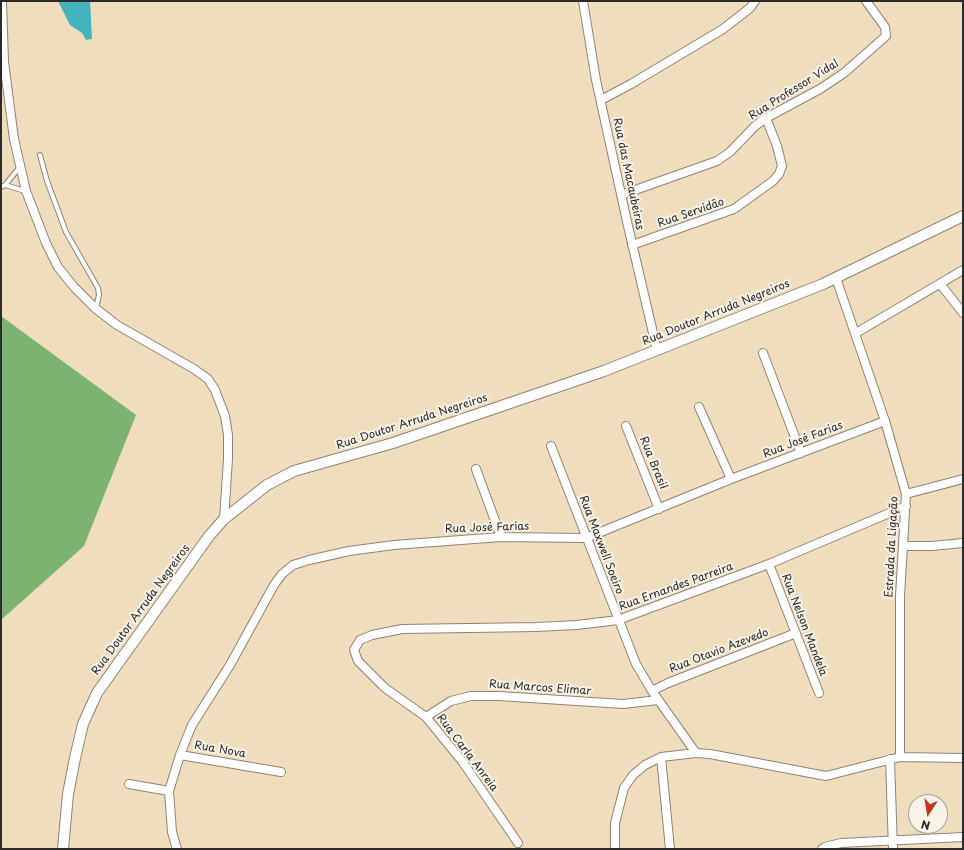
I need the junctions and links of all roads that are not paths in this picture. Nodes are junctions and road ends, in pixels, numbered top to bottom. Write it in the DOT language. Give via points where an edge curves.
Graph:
graph roads {
  1 [pos="2,1"];
  2 [pos="582,1"];
  3 [pos="755,1"];
  4 [pos="866,1"];
  5 [pos="601,100"];
  6 [pos="766,118"];
  7 [pos="40,155"];
  8 [pos="19,168"];
  9 [pos="3,186"];
  10 [pos="26,191"];
  11 [pos="621,194"];
  12 [pos="963,216"];
  13 [pos="632,245"];
  14 [pos="963,270"];
  15 [pos="836,278"];
  16 [pos="941,284"];
  17 [pos="95,308"];
  18 [pos="963,313"];
  19 [pos="856,333"];
  20 [pos="657,350"];
  21 [pos="763,353"];
  22 [pos="699,408"];
  23 [pos="885,421"];
  24 [pos="626,426"];
  25 [pos="551,446"];
  26 [pos="801,453"];
  27 [pos="476,469"];
  28 [pos="731,479"];
  29 [pos="963,479"];
  30 [pos="906,494"];
  31 [pos="906,506"];
  32 [pos="659,509"];
  33 [pos="224,519"];
  34 [pos="501,537"];
  35 [pos="586,538"];
  36 [pos="963,543"];
  37 [pos="904,546"];
  38 [pos="769,564"];
  39 [pos="618,620"];
  40 [pos="796,633"];
  41 [pos="354,653"];
  42 [pos="652,691"];
  43 [pos="819,693"];
  44 [pos="658,700"];
  45 [pos="426,717"];
  46 [pos="696,753"];
  47 [pos="180,755"];
  48 [pos="661,757"];
  49 [pos="900,757"];
  50 [pos="963,758"];
  51 [pos="890,759"];
  52 [pos="281,772"];
  53 [pos="129,784"];
  54 [pos="169,791"];
  55 [pos="963,837"];
  56 [pos="518,843"];
  57 [pos="892,845"];
  58 [pos="63,849"];
  59 [pos="176,849"];
  60 [pos="615,849"];
  61 [pos="670,849"];
  62 [pos="822,849"];
  1 -- 8 [label="street" via="4,62"];
  2 -- 5 [label="street, Rua das Macaubeiras"];
  3 -- 5 [label="street" via="723,29"];
  4 -- 6 [label="street, Rua Professor Vidal" via="887,31 886,36 834,80"];
  5 -- 11 [label="street, Rua das Macaubeiras"];
  6 -- 11 [label="street, Rua Professor Vidal" via="730,152 717,160"];
  6 -- 13 [label="street, Rua Servidão" via="782,166 773,181 734,210"];
  7 -- 17 [label="lane" via="66,232 98,288 99,295"];
  8 -- 9 [label="lane"];
  8 -- 10 [label="street"];
  9 -- 10 [label="lane"];
  10 -- 17 [label="street" via="43,238 58,267"];
  11 -- 13 [label="street, Rua das Macaubeiras"];
  12 -- 15 [label="street, Rua Doutor Arruda Negreiros"];
  13 -- 20 [label="street, Rua das Macaubeiras"];
  14 -- 16 [label="street"];
  15 -- 19 [label="street, Estrada da Ligação"];
  15 -- 20 [label="street, Rua Doutor Arruda Negreiros"];
  16 -- 18 [label="street"];
  16 -- 19 [label="street"];
  17 -- 33 [label="street" via="117,326 194,369 208,379 215,390 225,416 228,435"];
  19 -- 23 [label="street, Estrada da Ligação"];
  20 -- 33 [label="street, Rua Doutor Arruda Negreiros" via="448,425 280,476 254,493"];
  21 -- 26 [label="street"];
  22 -- 28 [label="street"];
  23 -- 26 [label="street, Rua José Farias"];
  23 -- 30 [label="street, Estrada da Ligação"];
  24 -- 32 [label="street, Rua Brasil"];
  25 -- 35 [label="street, Rua Maxwell Soeiro"];
  26 -- 28 [label="street, Rua José Farias"];
  27 -- 34 [label="street"];
  28 -- 32 [label="street, Rua José Farias"];
  29 -- 30 [label="street"];
  30 -- 31 [label="street, Estrada da Ligação"];
  31 -- 37 [label="street, Estrada da Ligação"];
  31 -- 38 [label="street, Rua Ernandes Parreira"];
  32 -- 35 [label="street, Rua José Farias"];
  33 -- 58 [label="street, Rua Doutor Arruda Negreiros" via="96,693 83,724 75,758 68,794"];
  34 -- 35 [label="street, Rua José Farias"];
  34 -- 47 [label="street, Rua José Farias" via="394,545 335,554 293,565 274,585 230,665 192,724"];
  35 -- 39 [label="street, Rua Maxwell Soeiro"];
  36 -- 37 [label="street" via="945,546"];
  37 -- 49 [label="street, Estrada da Ligação" via="900,596"];
  38 -- 39 [label="street, Rua Ernandes Parreira"];
  38 -- 40 [label="street, Rua Nelson Mandela"];
  39 -- 41 [label="street, Rua Ernandes Parreira" via="536,628 402,630 364,638 357,644"];
  39 -- 42 [label="street, Rua Maxwell Soeiro" via="636,664"];
  40 -- 42 [label="street, Rua Otavio Azevedo"];
  40 -- 43 [label="street, Rua Nelson Mandela"];
  41 -- 45 [label="street, Rua Carla Anreia" via="358,661 380,683"];
  42 -- 44 [label="street, Rua Maxwell Soeiro"];
  44 -- 45 [label="street, Rua Marcos Elimar" via="623,704 471,696 438,707"];
  44 -- 46 [label="street, Rua Maxwell Soeiro"];
  45 -- 56 [label="street, Rua Carla Anreia" via="462,761"];
  46 -- 48 [label="street"];
  46 -- 51 [label="street" via="826,776"];
  47 -- 52 [label="street, Rua Nova"];
  47 -- 54 [label="street, Rua Nova"];
  48 -- 60 [label="street" via="633,775 624,788 615,823"];
  48 -- 61 [label="street"];
  49 -- 50 [label="street"];
  49 -- 51 [label="street"];
  51 -- 57 [label="street"];
  53 -- 54 [label="street"];
  54 -- 59 [label="street, Rua Nova"];
  55 -- 57 [label="street"];
  57 -- 62 [label="street" via="841,843"];
}
